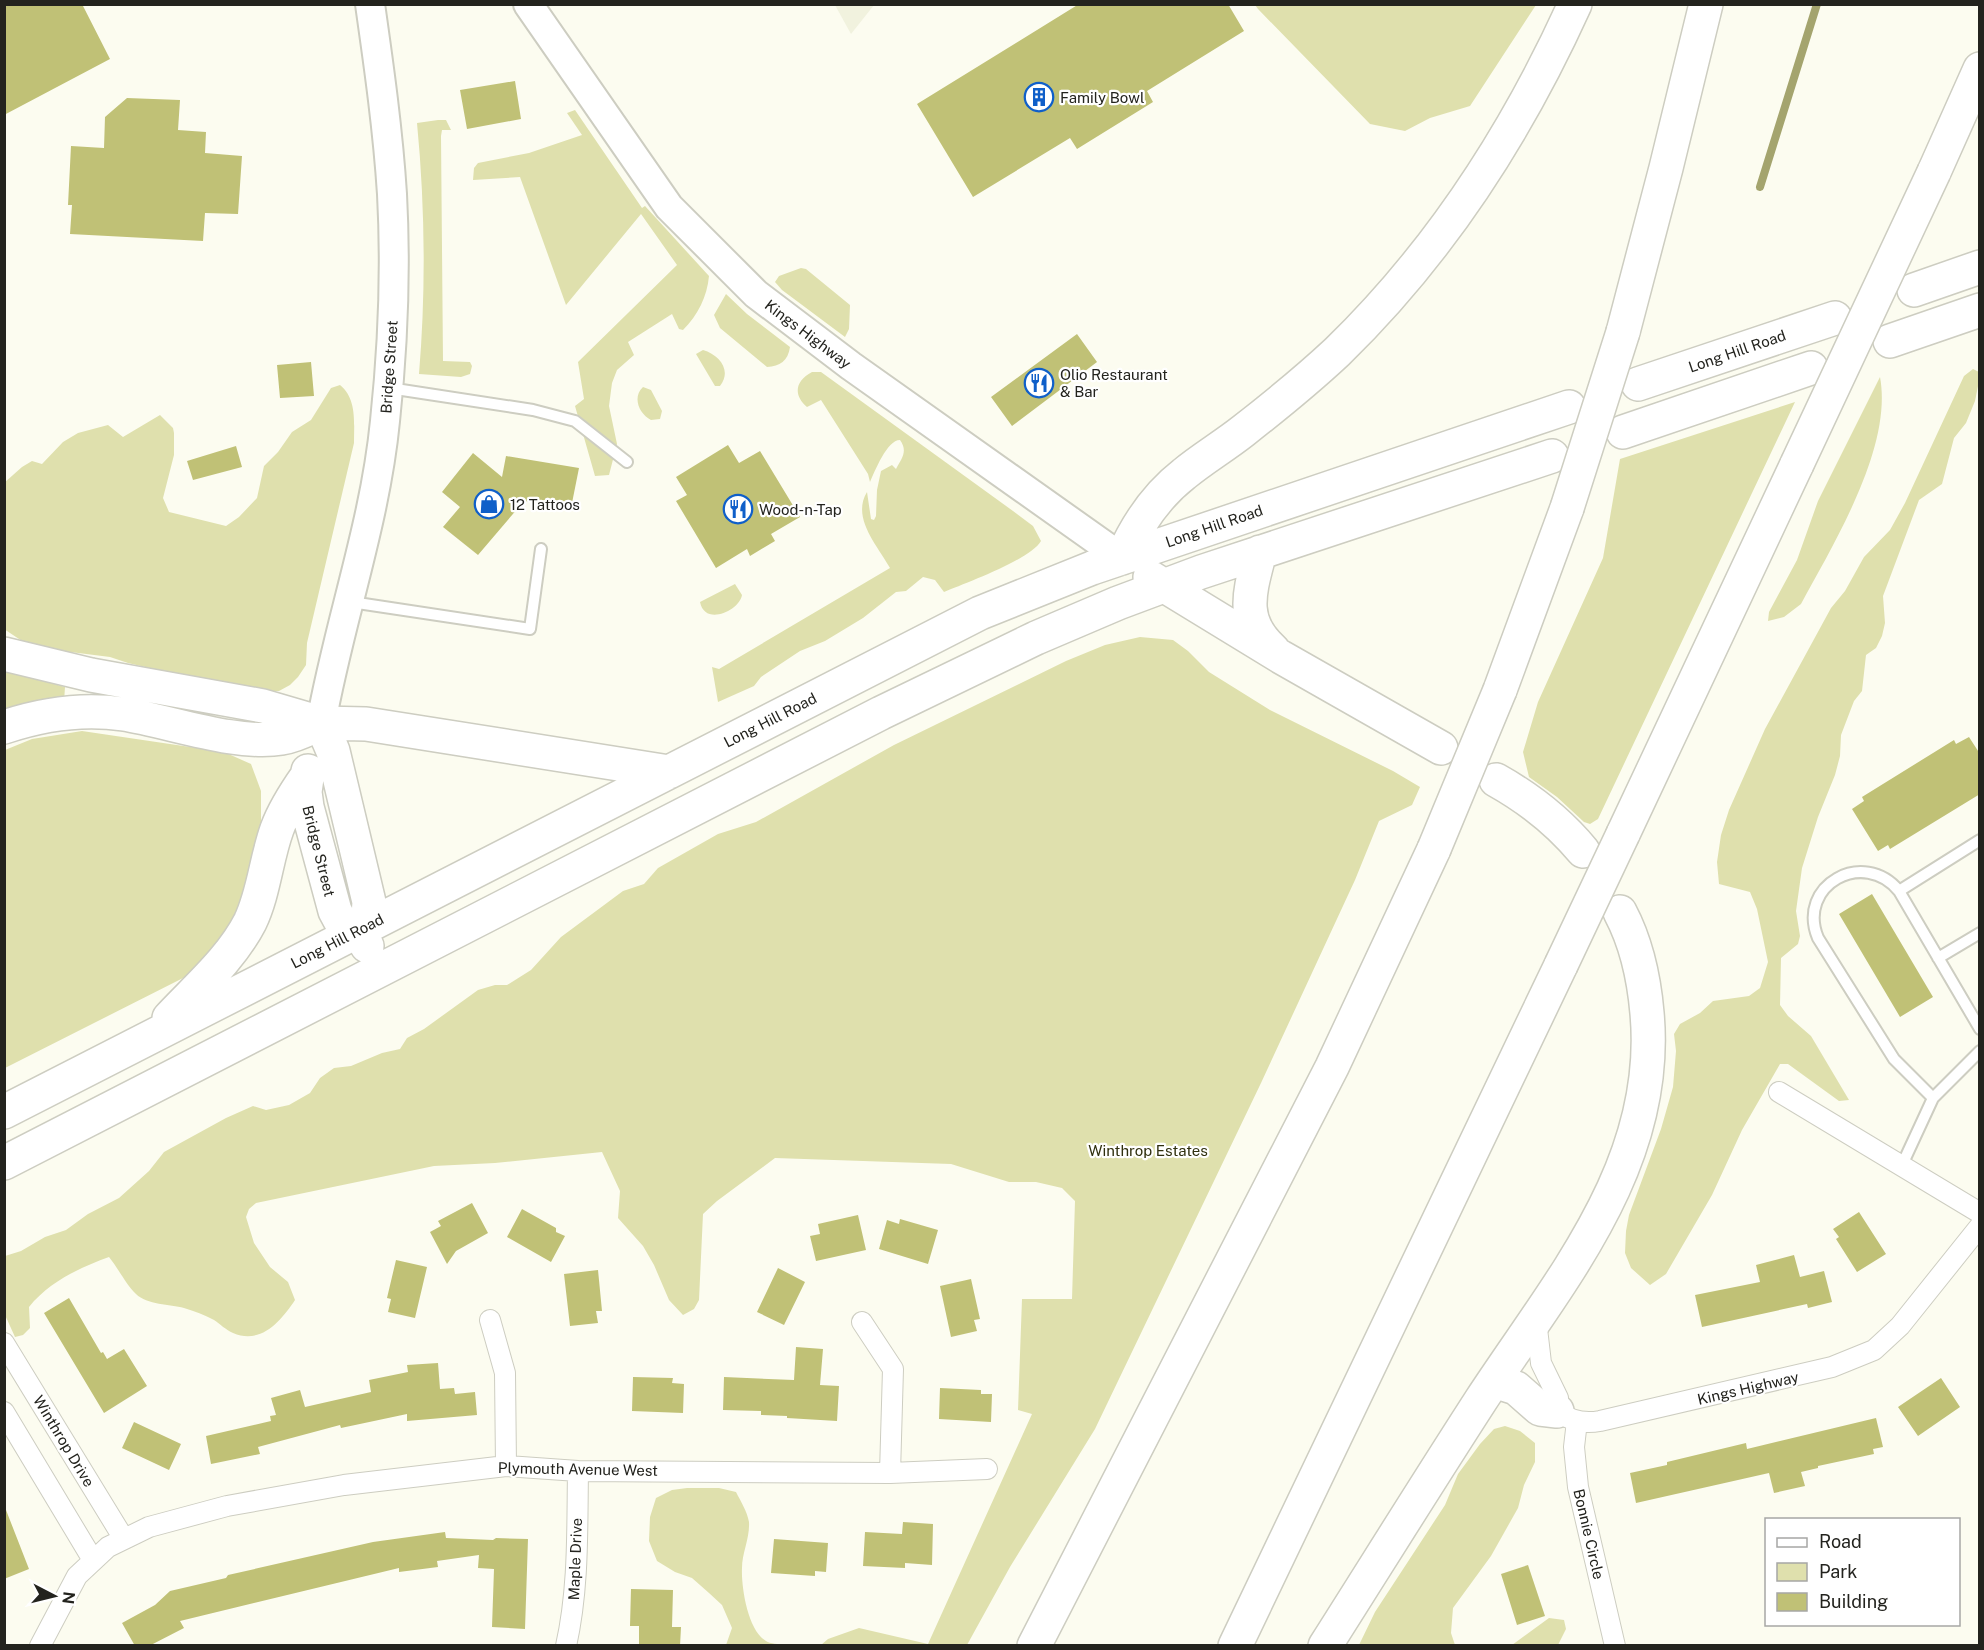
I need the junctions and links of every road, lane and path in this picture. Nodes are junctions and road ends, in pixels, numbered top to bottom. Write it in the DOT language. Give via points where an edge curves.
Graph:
graph roads {
  1 [pos="370,4"];
  2 [pos="528,4"];
  3 [pos="1575,4"];
  4 [pos="1706,4"];
  5 [pos="1980,69"];
  6 [pos="1980,267"];
  7 [pos="1914,290"];
  8 [pos="1980,310"];
  9 [pos="1835,318"];
  10 [pos="1890,341"];
  11 [pos="1811,369"];
  12 [pos="1638,384"];
  13 [pos="388,388"];
  14 [pos="1569,407"];
  15 [pos="1623,432"];
  16 [pos="1552,456"];
  17 [pos="627,462"];
  18 [pos="541,549"];
  19 [pos="1260,552"];
  20 [pos="1122,558"];
  21 [pos="1164,586"];
  22 [pos="350,602"];
  23 [pos="4,654"];
  24 [pos="1281,657"];
  25 [pos="321,723"];
  26 [pos="4,727"];
  27 [pos="1440,748"];
  28 [pos="669,772"];
  29 [pos="306,776"];
  30 [pos="1496,780"];
  31 [pos="1980,840"];
  32 [pos="1583,851"];
  33 [pos="1899,891"];
  34 [pos="1620,912"];
  35 [pos="359,930"];
  36 [pos="1980,933"];
  37 [pos="1938,958"];
  38 [pos="380,970"];
  39 [pos="1980,1029"];
  40 [pos="153,1036"];
  41 [pos="1980,1051"];
  42 [pos="1779,1092"];
  43 [pos="1933,1098"];
  44 [pos="4,1112"];
  45 [pos="1478,1136"];
  46 [pos="4,1162"];
  47 [pos="1902,1165"];
  48 [pos="1980,1213"];
  49 [pos="1980,1226"];
  50 [pos="1536,1317"];
  51 [pos="490,1320"];
  52 [pos="862,1322"];
  53 [pos="4,1343"];
  54 [pos="1494,1381"];
  55 [pos="4,1412"];
  56 [pos="1567,1416"];
  57 [pos="506,1466"];
  58 [pos="987,1469"];
  59 [pos="578,1471"];
  60 [pos="890,1473"];
  61 [pos="116,1543"];
  62 [pos="93,1560"];
  63 [pos="40,1646"];
  64 [pos="566,1646"];
  65 [pos="1034,1646"];
  66 [pos="1213,1646"];
  67 [pos="1234,1646"];
  68 [pos="1324,1646"];
  69 [pos="1616,1646"];
  1 -- 13 [label="main road, Bridge Street" via="392,195 393,298"];
  2 -- 20 [label="main road, Kings Highway" via="669,207 756,294 850,366"];
  3 -- 20 [label="highway" via="1500,144 1458,210 1417,264 1325,363 1170,486 1143,520"];
  4 -- 65 [label="highway, bridge" via="1623,332 1567,508 1500,690 1434,849 1332,1067"];
  5 -- 45 [label="highway, bridge"];
  6 -- 7 [label="highway"];
  8 -- 10 [label="highway"];
  9 -- 12 [label="highway, Long Hill Road"];
  11 -- 15 [label="highway"];
  13 -- 17 [label="lane" via="533,410 575,421"];
  13 -- 22 [label="main road, Bridge Street" via="372,503"];
  14 -- 20 [label="highway, Long Hill Road"];
  16 -- 19 [label="highway"];
  18 -- 22 [label="lane" via="530,629"];
  19 -- 21 [label="highway"];
  19 -- 24 [label="highway" via="1251,589 1251,616 1255,631"];
  20 -- 21 [label="highway, Kings Highway"];
  20 -- 28 [label="highway, Long Hill Road" via="962,621"];
  21 -- 24 [label="highway, Kings Highway"];
  21 -- 38 [label="highway" via="1069,623 919,693"];
  22 -- 25 [label="main road, Bridge Street"];
  23 -- 25 [label="highway" via="91,675 263,706"];
  24 -- 27 [label="highway"];
  25 -- 26 [label="highway" via="297,734 264,739 90,711 30,718"];
  25 -- 28 [label="highway" via="366,724"];
  25 -- 29 [label="highway, Bridge Street"];
  25 -- 35 [label="highway" via="333,751 369,902 368,916"];
  28 -- 35 [label="highway, Long Hill Road"];
  29 -- 35 [label="highway, Bridge Street" via="307,807 335,911 342,924"];
  29 -- 40 [label="highway" via="277,829 250,922 228,954"];
  30 -- 32 [label="highway" via="1543,810"];
  31 -- 33 [label="lane"];
  33 -- 37 [label="lane"];
  33 -- 43 [label="lane" via="1886,879 1870,873 1839,877 1818,898 1814,928 1894,1059"];
  34 -- 50 [label="highway" via="1635,948 1644,989 1648,1036 1645,1093 1634,1136 1608,1203"];
  35 -- 38 [label="highway, Bridge Street"];
  35 -- 40 [label="highway, Long Hill Road"];
  36 -- 37 [label="lane"];
  37 -- 39 [label="lane"];
  38 -- 46 [label="highway"];
  40 -- 44 [label="highway, Long Hill Road"];
  41 -- 43 [label="lane"];
  42 -- 47 [label="street"];
  43 -- 47 [label="lane"];
  45 -- 66 [label="highway"];
  45 -- 67 [label="highway"];
  47 -- 48 [label="street"];
  49 -- 56 [label="street, Kings Highway" via="1900,1326 1874,1350 1832,1367 1596,1422"];
  50 -- 54 [label="highway"];
  50 -- 56 [label="street" via="1541,1363"];
  51 -- 57 [label="street" via="505,1373"];
  52 -- 60 [label="street" via="893,1369"];
  53 -- 61 [label="street, Winthrop Drive"];
  54 -- 56 [label="highway" via="1516,1388 1540,1409"];
  54 -- 68 [label="highway"];
  55 -- 62 [label="street"];
  56 -- 69 [label="street, Bonnie Circle" via="1578,1487"];
  57 -- 59 [label="street, Plymouth Avenue West"];
  57 -- 61 [label="street, Plymouth Avenue West" via="344,1485 227,1506 149,1527"];
  58 -- 60 [label="street, Plymouth Avenue West"];
  59 -- 60 [label="street, Plymouth Avenue West"];
  59 -- 64 [label="street, Maple Drive" via="576,1573"];
  61 -- 62 [label="street, Plymouth Avenue West"];
  62 -- 63 [label="street, Plymouth Avenue West" via="76,1576"];
}
